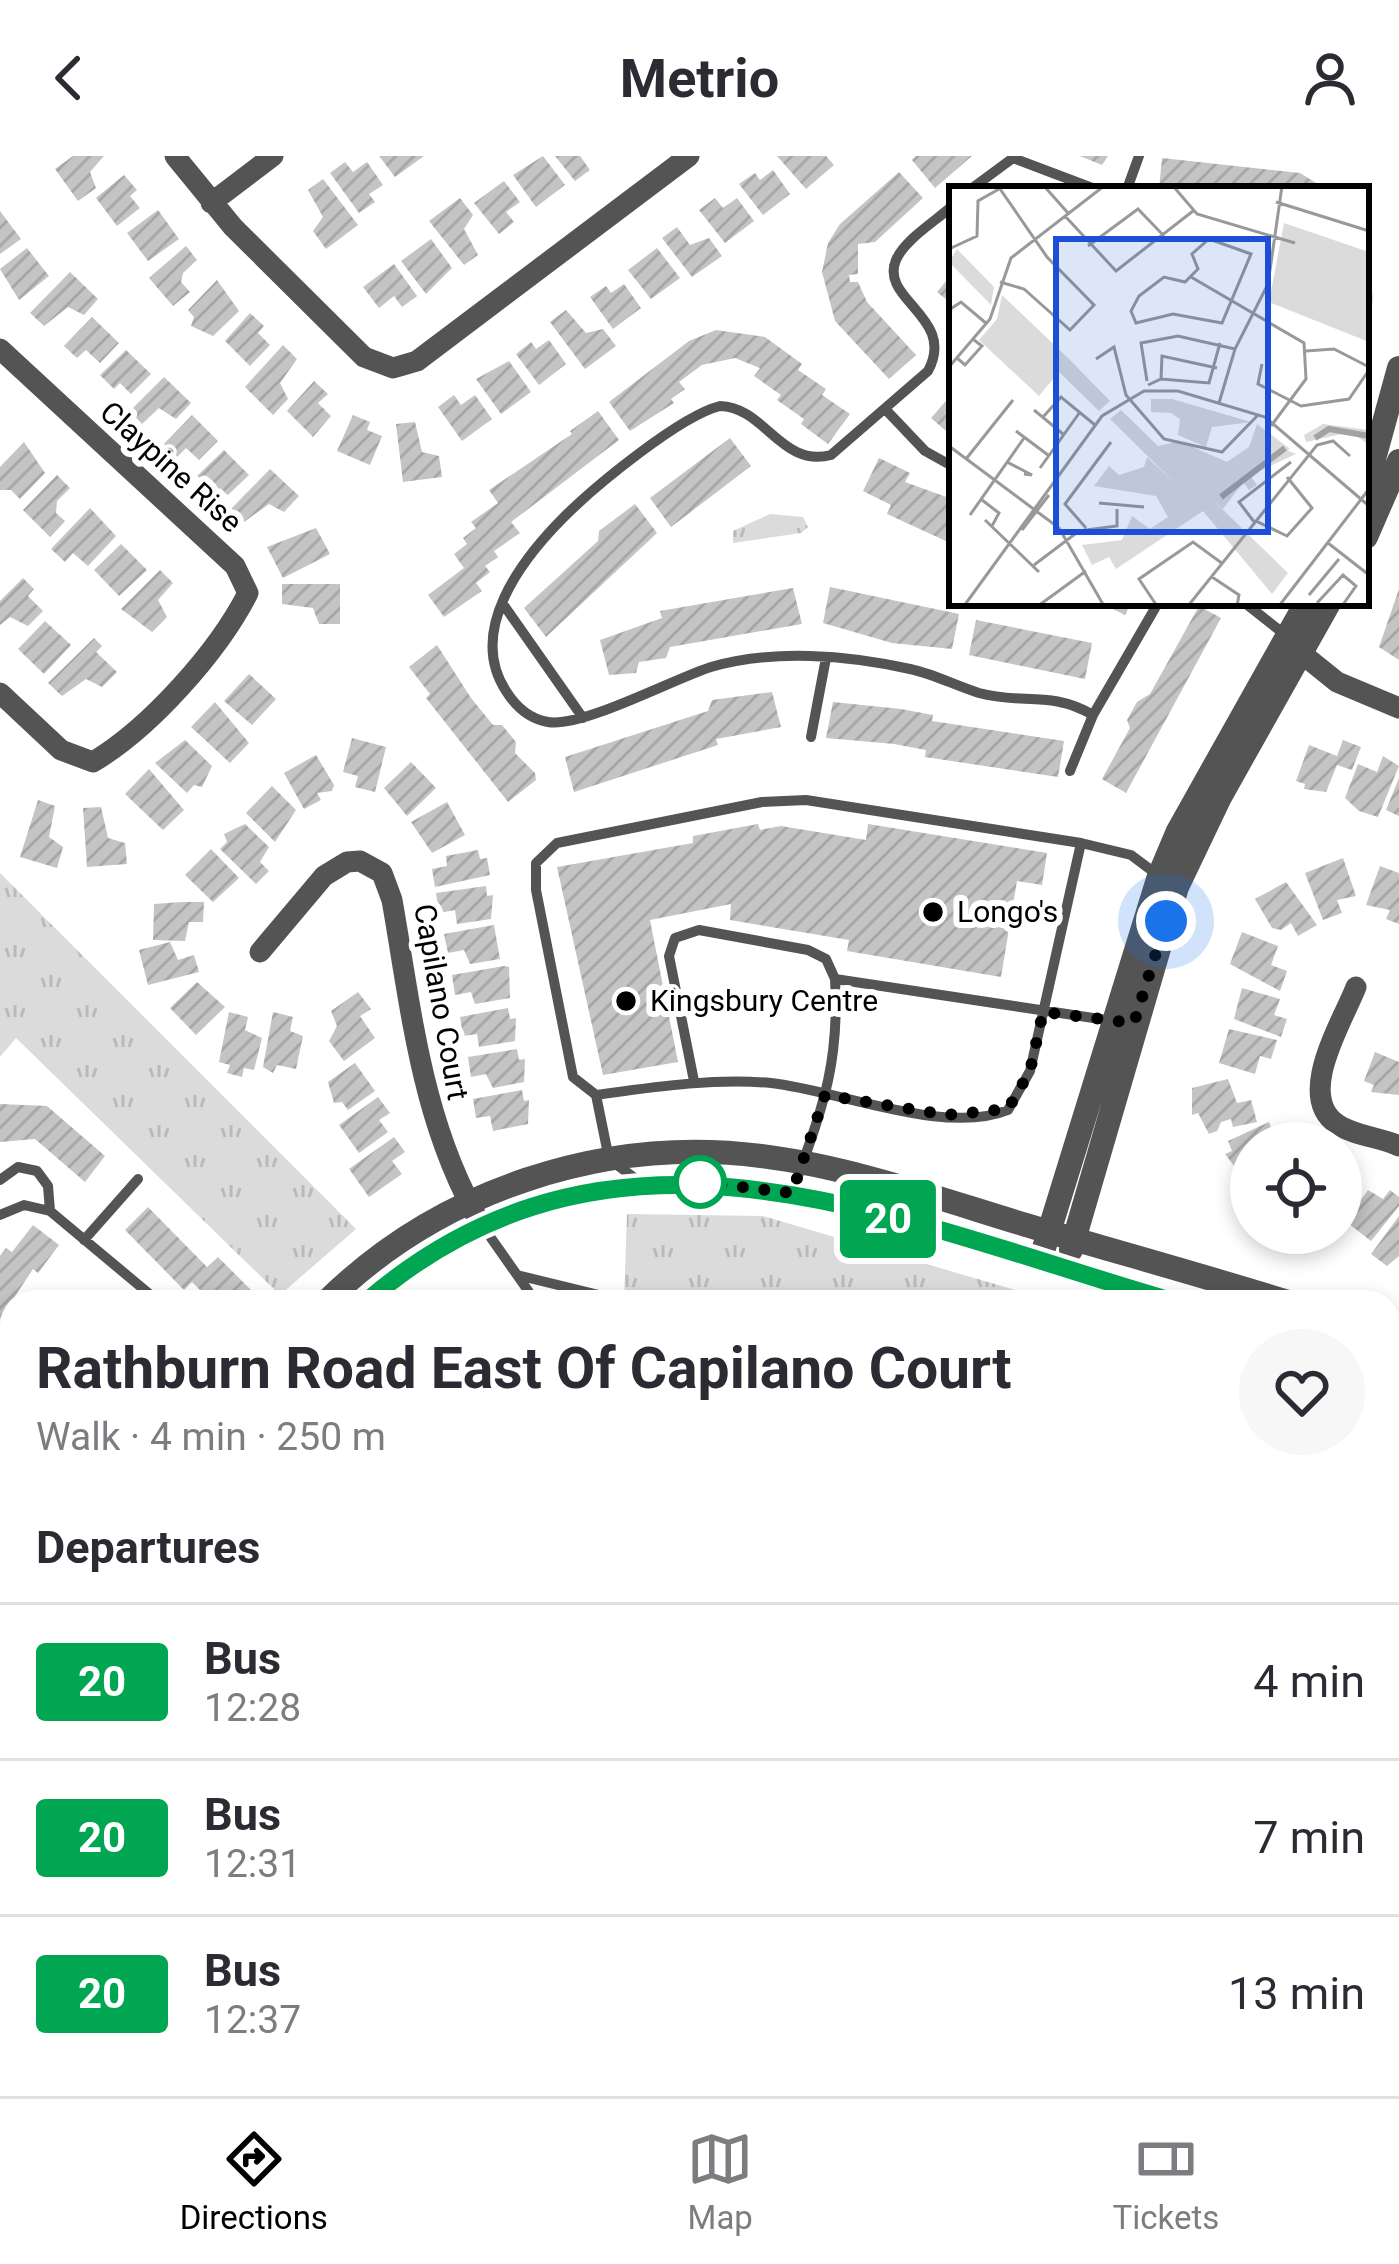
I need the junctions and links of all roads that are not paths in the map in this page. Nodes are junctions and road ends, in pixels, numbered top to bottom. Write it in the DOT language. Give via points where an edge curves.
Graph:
graph roads {
  1 [pos="175,156"];
  2 [pos="274,156"];
  3 [pos="689,156"];
  4 [pos="1139,156"];
  5 [pos="975,186"];
  6 [pos="1087,186"];
  7 [pos="1128,186"];
  8 [pos="211,203"];
  9 [pos="949,209"];
  10 [pos="0,350"];
  11 [pos="1399,368"];
  12 [pos="887,411"];
  13 [pos="1399,461"];
  14 [pos="949,464"];
  15 [pos="1369,477"];
  16 [pos="1369,530"];
  17 [pos="502,604"];
  18 [pos="1156,606"];
  19 [pos="1248,606"];
  20 [pos="1305,606"];
  21 [pos="1326,606"];
  22 [pos="1294,645"];
  23 [pos="826,658"];
  24 [pos="0,693"];
  25 [pos="1399,708"];
  26 [pos="1094,715"];
  27 [pos="583,718"];
  28 [pos="811,737"];
  29 [pos="1070,771"];
  30 [pos="1081,843"];
  31 [pos="1168,881"];
  32 [pos="260,952"];
  33 [pos="835,979"];
  34 [pos="1356,986"];
  35 [pos="1043,1012"];
  36 [pos="1123,1022"];
  37 [pos="694,1082"];
  38 [pos="596,1095"];
  39 [pos="825,1095"];
  40 [pos="1399,1145"];
  41 [pos="608,1159"];
  42 [pos="803,1163"];
  43 [pos="138,1179"];
  44 [pos="0,1180"];
  45 [pos="642,1184"];
  46 [pos="792,1193"];
  47 [pos="468,1202"];
  48 [pos="50,1211"];
  49 [pos="0,1215"];
  50 [pos="482,1226"];
  51 [pos="1048,1232"];
  52 [pos="1074,1239"];
  53 [pos="84,1240"];
  54 [pos="1040,1262"];
  55 [pos="1065,1270"];
  56 [pos="517,1275"];
  57 [pos="147,1290"];
  58 [pos="340,1290"];
  59 [pos="381,1290"];
  60 [pos="528,1290"];
  61 [pos="582,1290"];
  62 [pos="1134,1290"];
  63 [pos="1247,1290"];
  1 -- 8 [label="street"];
  2 -- 8 [label="street"];
  3 -- 8 [label="street" via="398,368 364,357"];
  4 -- 7 [label="lane"];
  5 -- 6 [label="lane" via="1012,158"];
  9 -- 12 [label="lane" via="894,265 896,283 930,326 935,349 928,371"];
  10 -- 24 [label="street, Claypine Rise" via="235,566 248,593 229,630 121,745 93,762 61,750"];
  11 -- 15 [label="street"];
  12 -- 14 [label="lane"];
  12 -- 17 [label="lane" via="817,458 789,449 737,408 709,409 573,508 544,536"];
  13 -- 16 [label="street"];
  17 -- 27 [label="lane"];
  17 -- 27 [label="lane" via="490,649 509,696 542,721"];
  18 -- 26 [label="lane"];
  19 -- 22 [label="lane"];
  20 -- 22 [label="street"];
  21 -- 22 [label="street"];
  22 -- 25 [label="street" via="1337,682"];
  22 -- 31 [label="street" via="1178,831"];
  23 -- 26 [label="lane" via="910,669 983,694 1056,698"];
  23 -- 27 [label="lane" via="772,656 711,667"];
  23 -- 28 [label="lane"];
  26 -- 29 [label="lane"];
  30 -- 31 [label="lane" via="1131,855"];
  30 -- 35 [label="lane"];
  30 -- 38 [label="lane" via="786,800 557,843 536,862 536,890 573,1078"];
  31 -- 36 [label="street"];
  32 -- 47 [label="street, Capilano Court" via="331,870 360,861 382,873 431,1117"];
  33 -- 35 [label="lane"];
  33 -- 37 [label="lane" via="826,959 808,950 699,930 675,938 670,956"];
  33 -- 39 [label="lane" via="839,1034"];
  34 -- 40 [label="street" via="1320,1100 1341,1127"];
  35 -- 36 [label="lane"];
  35 -- 39 [label="lane" via="1019,1095 995,1115"];
  36 -- 51 [label="street"];
  36 -- 52 [label="street"];
  37 -- 38 [label="lane"];
  37 -- 39 [label="lane" via="775,1084"];
  38 -- 41 [label="lane"];
  39 -- 42 [label="lane"];
  41 -- 42 [label="street" via="699,1151"];
  41 -- 45 [label="lane"];
  41 -- 47 [label="street"];
  42 -- 46 [label="lane"];
  42 -- 51 [label="street"];
  43 -- 53 [label="lane"];
  44 -- 48 [label="lane" via="18,1168 37,1171 49,1186"];
  45 -- 46 [label="street"];
  45 -- 50 [label="street" via="568,1197"];
  46 -- 54 [label="street"];
  47 -- 50 [label="street, Capilano Court"];
  47 -- 58 [label="street" via="389,1248"];
  48 -- 49 [label="lane" via="24,1205"];
  48 -- 53 [label="lane"];
  50 -- 56 [label="lane"];
  50 -- 59 [label="street"];
  51 -- 52 [label="street"];
  51 -- 54 [label="street"];
  52 -- 55 [label="street"];
  52 -- 63 [label="street"];
  53 -- 57 [label="lane"];
  54 -- 55 [label="street"];
  55 -- 62 [label="street"];
  56 -- 60 [label="lane"];
  56 -- 61 [label="lane"];
}
